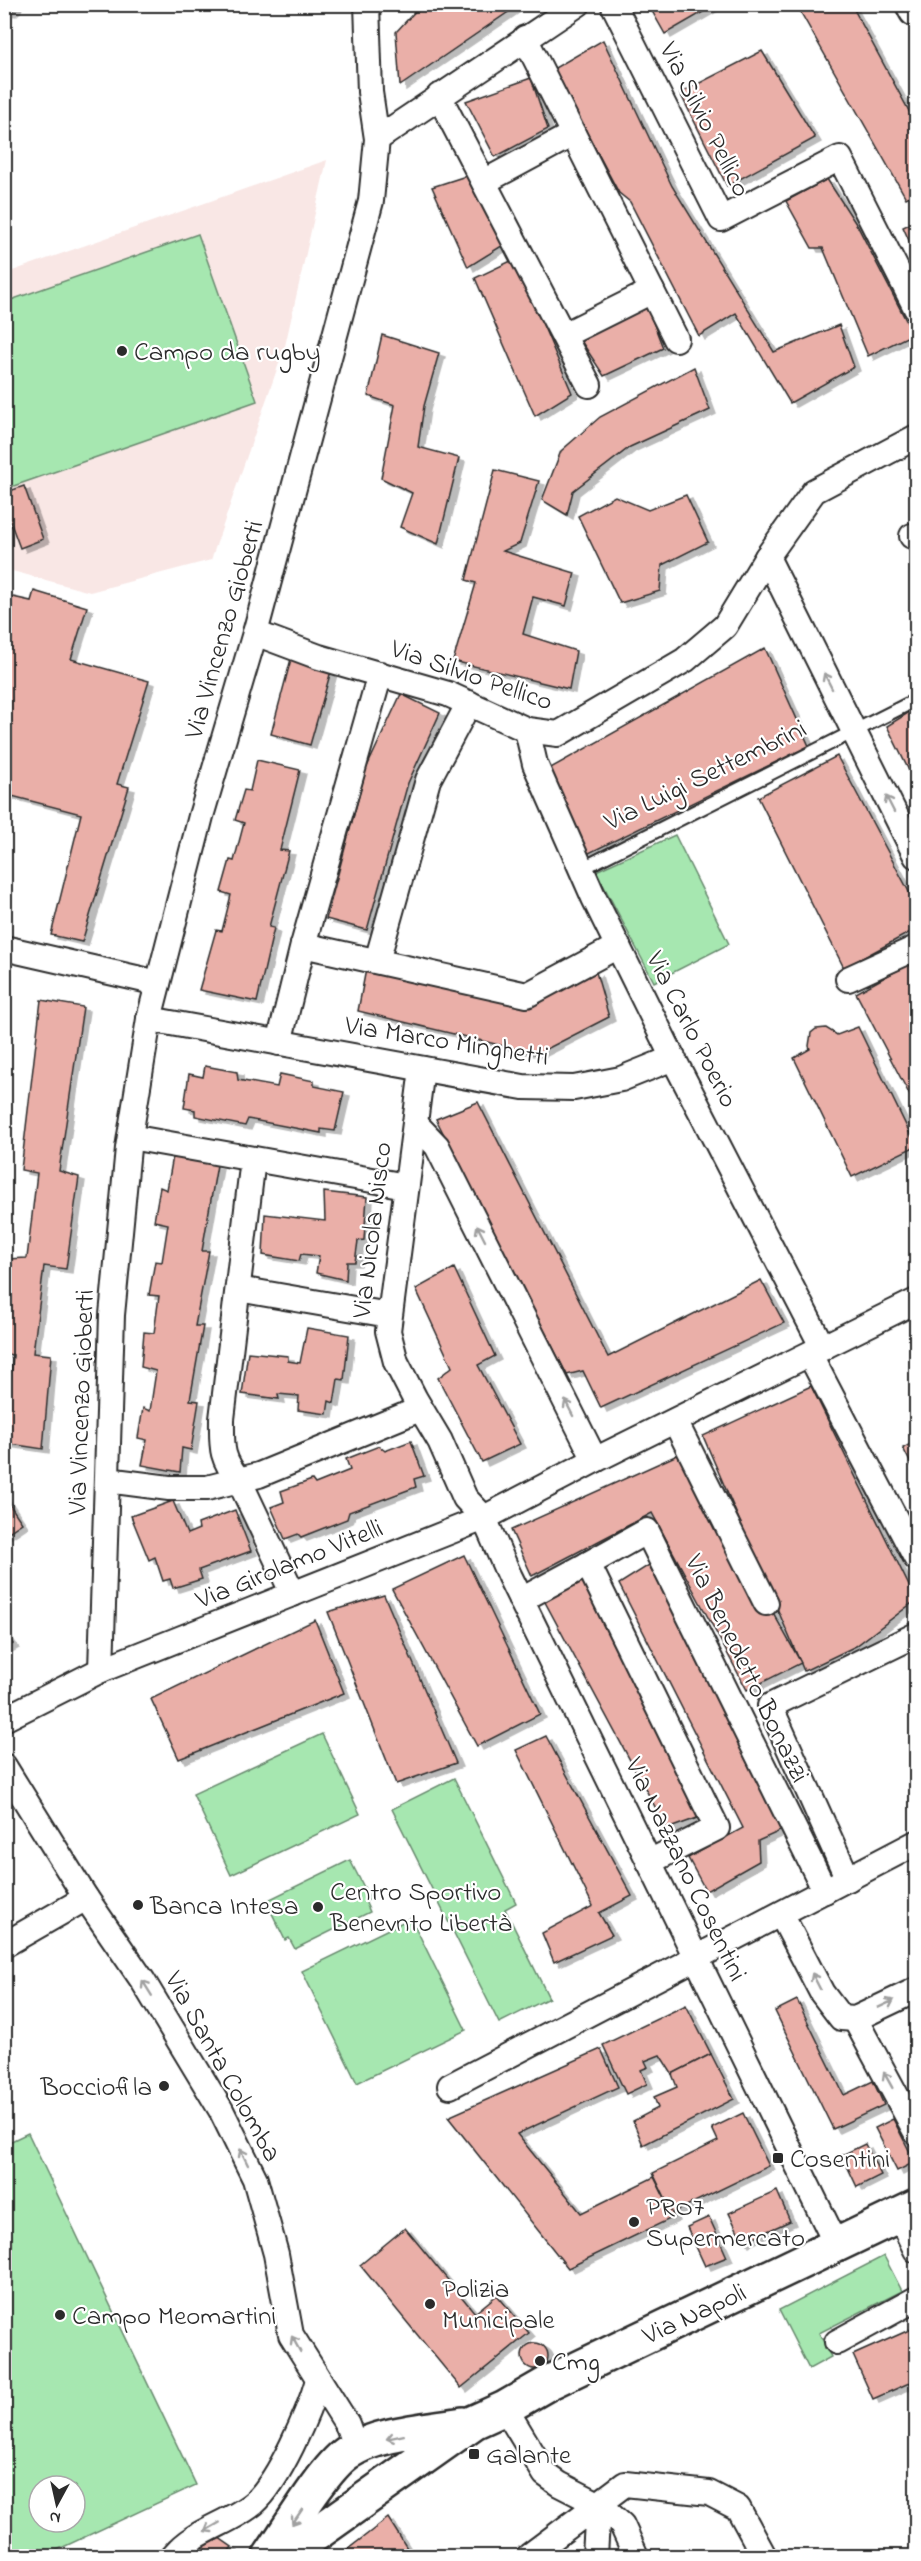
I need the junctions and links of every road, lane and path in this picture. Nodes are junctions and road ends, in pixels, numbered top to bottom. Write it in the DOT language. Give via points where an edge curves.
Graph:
graph roads {
  1 [pos="367,4"];
  2 [pos="578,4"];
  3 [pos="613,4"];
  4 [pos="914,4"];
  5 [pos="916,10"];
  6 [pos="525,38"];
  7 [pos="439,96"];
  8 [pos="573,134"];
  9 [pos="377,139"];
  10 [pos="484,182"];
  11 [pos="652,291"];
  12 [pos="916,308"];
  13 [pos="564,335"];
  14 [pos="676,339"];
  15 [pos="589,385"];
  16 [pos="916,438"];
  17 [pos="767,556"];
  18 [pos="255,633"];
  19 [pos="380,674"];
  20 [pos="916,700"];
  21 [pos="469,703"];
  22 [pos="527,730"];
  23 [pos="854,733"];
  24 [pos="916,856"];
  25 [pos="581,869"];
  26 [pos="303,945"];
  27 [pos="618,946"];
  28 [pos="4,948"];
  29 [pos="916,948"];
  30 [pos="377,961"];
  31 [pos="848,979"];
  32 [pos="158,983"];
  33 [pos="149,1019"];
  34 [pos="279,1043"];
  35 [pos="673,1058"];
  36 [pos="422,1069"];
  37 [pos="415,1123"];
  38 [pos="130,1137"];
  39 [pos="254,1159"];
  40 [pos="406,1186"];
  41 [pos="238,1289"];
  42 [pos="916,1301"];
  43 [pos="389,1315"];
  44 [pos="816,1351"];
  45 [pos="420,1408"];
  46 [pos="675,1421"];
  47 [pos="595,1460"];
  48 [pos="107,1480"];
  49 [pos="239,1480"];
  50 [pos="484,1518"];
  51 [pos="916,1558"];
  52 [pos="588,1564"];
  53 [pos="293,1594"];
  54 [pos="521,1600"];
  55 [pos="766,1603"];
  56 [pos="916,1635"];
  57 [pos="101,1670"];
  58 [pos="4,1719"];
  59 [pos="4,1766"];
  60 [pos="916,1843"];
  61 [pos="649,1862"];
  62 [pos="848,1879"];
  63 [pos="825,1891"];
  64 [pos="86,1898"];
  65 [pos="781,1914"];
  66 [pos="4,1945"];
  67 [pos="696,1956"];
  68 [pos="916,1990"];
  69 [pos="855,2019"];
  70 [pos="450,2086"];
  71 [pos="916,2132"];
  72 [pos="908,2212"];
  73 [pos="837,2246"];
  74 [pos="916,2250"];
  75 [pos="916,2299"];
  76 [pos="837,2342"];
  77 [pos="318,2380"];
  78 [pos="505,2408"];
  79 [pos="474,2422"];
  80 [pos="356,2449"];
  81 [pos="324,2478"];
  82 [pos="381,2488"];
  83 [pos="598,2504"];
  84 [pos="351,2509"];
  85 [pos="173,2556"];
  86 [pos="270,2556"];
  87 [pos="285,2556"];
  88 [pos="529,2556"];
  89 [pos="595,2556"];
  90 [pos="636,2556"];
  91 [pos="764,2556"];
  1 -- 9 [label="street, Via Vincenzo Gioberti" via="370,92"];
  2 -- 6 [label="street"];
  3 -- 12 [label="street, Via Silvio Pellico" via="721,219 840,158"];
  4 -- 5 [label="street"];
  6 -- 7 [label="street"];
  6 -- 8 [label="street"];
  7 -- 9 [label="street"];
  7 -- 10 [label="street"];
  8 -- 10 [label="street"];
  8 -- 11 [label="street"];
  9 -- 18 [label="street, Via Vincenzo Gioberti" via="371,201"];
  10 -- 13 [label="street"];
  11 -- 13 [label="street"];
  11 -- 14 [label="street"];
  13 -- 15 [label="street"];
  16 -- 17 [label="street, Via Silvio Pellico" via="814,490"];
  17 -- 22 [label="street, Via Silvio Pellico" via="725,626 685,660 558,734"];
  23 -- 17 [label="street, one-way"];
  18 -- 19 [label="street, Via Silvio Pellico"];
  18 -- 32 [label="street, Via Vincenzo Gioberti" via="201,816"];
  19 -- 21 [label="street, Via Silvio Pellico"];
  19 -- 26 [label="street"];
  20 -- 23 [label="lane, Via Luigi Settembrini"];
  21 -- 22 [label="street, Via Silvio Pellico"];
  21 -- 30 [label="street" via="428,780"];
  22 -- 25 [label="street, Via Carlo Poerio" via="535,764"];
  24 -- 23 [label="street, one-way"];
  23 -- 25 [label="lane, Via Luigi Settembrini"];
  25 -- 27 [label="street, Via Carlo Poerio"];
  26 -- 30 [label="street"];
  26 -- 34 [label="street"];
  27 -- 30 [label="street" via="527,995"];
  27 -- 35 [label="street, Via Carlo Poerio"];
  28 -- 32 [label="street"];
  29 -- 31 [label="street"];
  32 -- 33 [label="street, Via Vincenzo Gioberti"];
  33 -- 34 [label="street, Via Marco Minghetti"];
  33 -- 38 [label="street, Via Vincenzo Gioberti"];
  34 -- 36 [label="street, Via Marco Minghetti"];
  35 -- 36 [label="street, Via Marco Minghetti" via="621,1079 574,1088 523,1088"];
  35 -- 44 [label="street, Via Carlo Poerio"];
  36 -- 37 [label="street, Via Nicola Nisco"];
  37 -- 40 [label="street, Via Nicola Nisco"];
  47 -- 37 [label="street, one-way" via="437,1146"];
  38 -- 39 [label="street"];
  38 -- 48 [label="street, Via Vincenzo Gioberti" via="112,1315"];
  39 -- 40 [label="street"];
  39 -- 41 [label="street"];
  40 -- 43 [label="street, Via Nicola Nisco"];
  41 -- 43 [label="street"];
  41 -- 49 [label="street" via="222,1419 222,1454"];
  42 -- 44 [label="street, Via Girolamo Vitelli"];
  43 -- 45 [label="street, Via Nicola Nisco" via="388,1330 396,1362"];
  44 -- 46 [label="street, Via Girolamo Vitelli"];
  44 -- 51 [label="street"];
  45 -- 49 [label="street"];
  45 -- 50 [label="street, Via Nicola Nisco" via="440,1441 465,1498"];
  46 -- 47 [label="street, Via Girolamo Vitelli"];
  46 -- 55 [label="street"];
  47 -- 50 [label="street, Via Girolamo Vitelli"];
  48 -- 49 [label="street" via="169,1488 207,1488"];
  48 -- 57 [label="street, Via Vincenzo Gioberti"];
  49 -- 53 [label="street"];
  50 -- 53 [label="street, Via Girolamo Vitelli"];
  50 -- 54 [label="street, Via Nazzano Cosentini"];
  52 -- 54 [label="street, Via Benedetto Bonazzi"];
  52 -- 61 [label="street" via="717,1828"];
  52 -- 63 [label="street, Via Benedetto Bonazzi" via="647,1531"];
  53 -- 57 [label="street, Via Girolamo Vitelli"];
  54 -- 61 [label="street, Via Nazzano Cosentini"];
  56 -- 62 [label="street, Via Benedetto Bonazzi" via="770,1706"];
  57 -- 58 [label="street, Via Girolamo Vitelli"];
  59 -- 64 [label="street, Via Santa Colomba"];
  60 -- 62 [label="street"];
  61 -- 67 [label="street, Via Nazzano Cosentini"];
  62 -- 63 [label="street"];
  63 -- 65 [label="street"];
  64 -- 66 [label="street"];
  77 -- 64 [label="street, Via Santa Colomba, one-way" via="291,2335 276,2254 255,2178 221,2110 143,1981"];
  65 -- 67 [label="street"];
  69 -- 65 [label="street, one-way" via="841,2018 822,1993"];
  67 -- 70 [label="street"];
  67 -- 73 [label="street, Via Nazzano Cosentini"];
  69 -- 68 [label="street, one-way"];
  71 -- 69 [label="street, one-way"];
  72 -- 73 [label="street, Via Napoli"];
  72 -- 74 [label="street"];
  73 -- 78 [label="street, Via Napoli" via="552,2381"];
  75 -- 76 [label="street"];
  77 -- 80 [label="street, Via Santa Colomba" via="347,2424"];
  77 -- 85 [label="street, one-way" via="311,2404 279,2469 254,2503 183,2544"];
  78 -- 79 [label="street, Via Napoli"];
  78 -- 83 [label="street" via="545,2474"];
  79 -- 80 [label="street, Via Napoli, one-way" via="369,2442"];
  79 -- 82 [label="street, Via Napoli"];
  80 -- 81 [label="street, Via Napoli" via="346,2454"];
  80 -- 82 [label="street" via="371,2462"];
  81 -- 84 [label="street" via="328,2491"];
  81 -- 86 [label="street, Via Napoli, one-way"];
  82 -- 84 [label="street, Via Napoli"];
  83 -- 88 [label="street"];
  83 -- 89 [label="street"];
  83 -- 90 [label="street" via="622,2525"];
  83 -- 91 [label="street" via="625,2484 709,2493 738,2508"];
  84 -- 87 [label="street, Via Napoli"];
}
